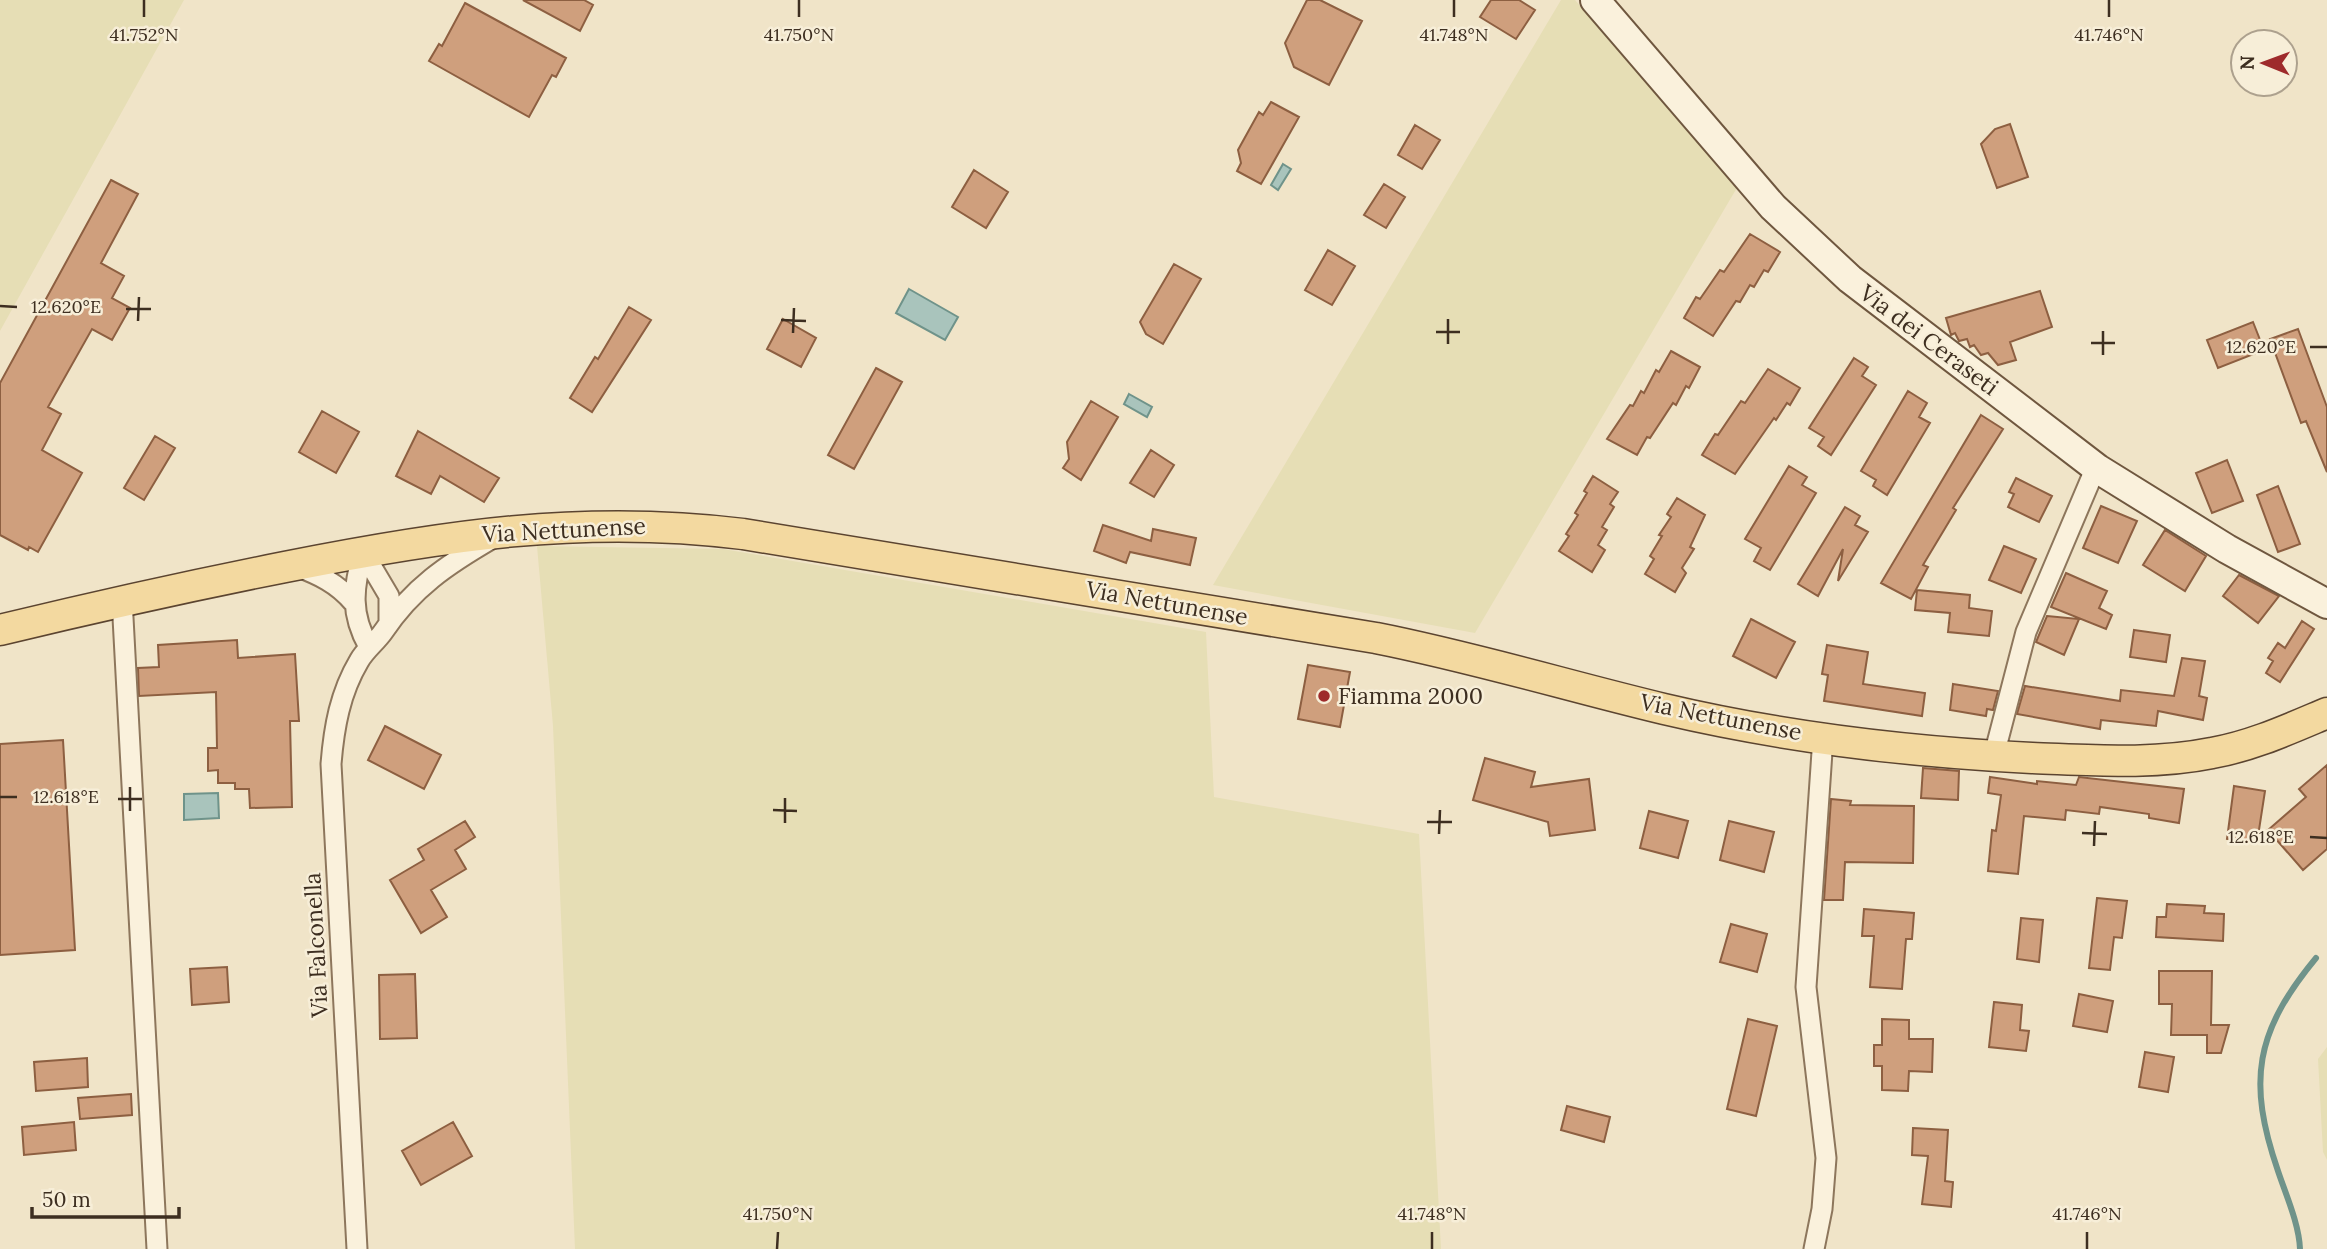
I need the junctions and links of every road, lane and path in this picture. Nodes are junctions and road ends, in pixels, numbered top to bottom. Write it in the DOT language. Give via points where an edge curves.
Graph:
graph roads {
  1 [pos="1594,0"];
  2 [pos="2096,467"];
  3 [pos="506,531"];
  4 [pos="363,552"];
  5 [pos="295,565"];
  6 [pos="122,599"];
  7 [pos="353,602"];
  8 [pos="2327,604"];
  9 [pos="389,620"];
  10 [pos="0,630"];
  11 [pos="369,647"];
  12 [pos="2327,713"];
  13 [pos="1823,737"];
  14 [pos="1994,755"];
  15 [pos="157,1249"];
  16 [pos="357,1249"];
  17 [pos="1814,1249"];
  1 -- 2 [label="street, Via dei Ceraseti" via="1773,207 1818,252"];
  2 -- 8 [label="street, Via dei Ceraseti" via="2227,549"];
  2 -- 14 [label="street" via="2026,632"];
  3 -- 4 [label="main road, Via Nettunense"];
  3 -- 9 [label="street, Via Falconella" via="440,570"];
  3 -- 13 [label="main road, Via Nettunense" via="592,524 743,534 1376,638 1666,709"];
  4 -- 5 [label="main road, Via Nettunense"];
  4 -- 7 [label="street"];
  4 -- 9 [label="street" via="389,596"];
  5 -- 6 [label="main road, Via Nettunense"];
  5 -- 7 [label="street" via="341,588"];
  6 -- 10 [label="main road, Via Nettunense"];
  6 -- 15 [label="street"];
  7 -- 11 [label="street"];
  9 -- 11 [label="street, Via Falconella"];
  11 -- 16 [label="street, Via Falconella" via="341,699 331,764"];
  12 -- 14 [label="main road, Via Nettunense" via="2252,743 2191,757 2083,760"];
  13 -- 14 [label="main road, Via Nettunense"];
  13 -- 17 [label="street" via="1807,987 1826,1158"];
}
